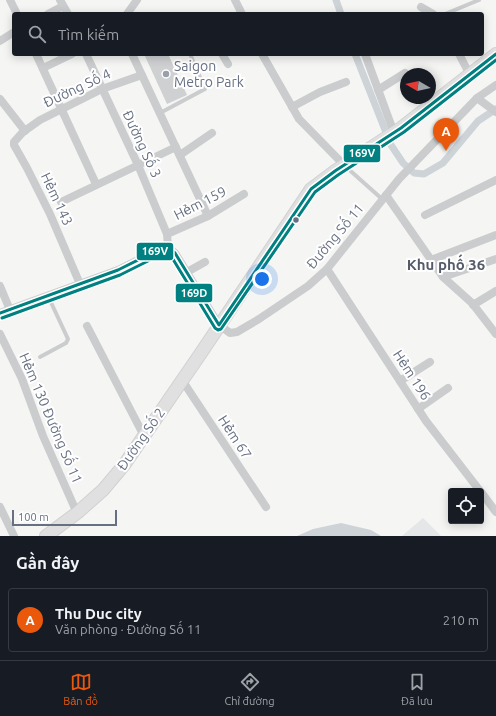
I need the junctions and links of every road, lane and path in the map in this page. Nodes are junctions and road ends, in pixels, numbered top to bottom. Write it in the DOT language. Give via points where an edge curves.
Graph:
graph roads {
  1 [pos="10,0"];
  2 [pos="137,0"];
  3 [pos="235,0"];
  4 [pos="479,0"];
  5 [pos="62,3"];
  6 [pos="421,7"];
  7 [pos="16,12"];
  8 [pos="51,12"];
  9 [pos="67,12"];
  10 [pos="128,12"];
  11 [pos="241,12"];
  12 [pos="430,12"];
  13 [pos="450,12"];
  14 [pos="12,33"];
  15 [pos="0,41"];
  16 [pos="496,54"];
  17 [pos="37,56"];
  18 [pos="68,56"];
  19 [pos="87,56"];
  20 [pos="133,56"];
  21 [pos="191,56"];
  22 [pos="223,56"];
  23 [pos="263,56"];
  24 [pos="365,56"];
  25 [pos="460,56"];
  26 [pos="228,64"];
  27 [pos="43,68"];
  28 [pos="142,75"];
  29 [pos="470,75"];
  30 [pos="400,76"];
  31 [pos="346,82"];
  32 [pos="496,86"];
  33 [pos="102,89"];
  34 [pos="378,90"];
  35 [pos="477,98"];
  36 [pos="0,99"];
  37 [pos="292,107"];
  38 [pos="62,109"];
  39 [pos="496,112"];
  40 [pos="160,114"];
  41 [pos="25,131"];
  42 [pos="212,133"];
  43 [pos="394,133"];
  44 [pos="176,147"];
  45 [pos="180,155"];
  46 [pos="138,165"];
  47 [pos="344,165"];
  48 [pos="496,180"];
  49 [pos="96,184"];
  50 [pos="244,194"];
  51 [pos="384,197"];
  52 [pos="61,202"];
  53 [pos="425,215"];
  54 [pos="208,216"];
  55 [pos="167,234"];
  56 [pos="496,235"];
  57 [pos="168,247"];
  58 [pos="496,259"];
  59 [pos="431,260"];
  60 [pos="205,262"];
  61 [pos="327,269"];
  62 [pos="187,272"];
  63 [pos="443,277"];
  64 [pos="80,284"];
  65 [pos="0,286"];
  66 [pos="496,291"];
  67 [pos="48,296"];
  68 [pos="473,305"];
  69 [pos="10,310"];
  70 [pos="0,314"];
  71 [pos="220,325"];
  72 [pos="87,326"];
  73 [pos="0,334"];
  74 [pos="496,334"];
  75 [pos="40,357"];
  76 [pos="430,362"];
  77 [pos="182,380"];
  78 [pos="400,381"];
  79 [pos="448,388"];
  80 [pos="418,409"];
  81 [pos="144,436"];
  82 [pos="477,488"];
  83 [pos="484,497"];
  84 [pos="0,507"];
  85 [pos="266,507"];
  86 [pos="496,512"];
  87 [pos="77,513"];
  88 [pos="49,535"];
  89 [pos="14,536"];
  1 -- 7 [label="street"];
  2 -- 10 [label="street"];
  3 -- 11 [label="street"];
  4 -- 13 [label="lane"];
  5 -- 8 [label="street"];
  5 -- 9 [label="street"];
  6 -- 12 [label="street"];
  14 -- 15 [label="street"];
  16 -- 29 [label="street"];
  17 -- 27 [label="street"];
  18 -- 27 [label="street"];
  19 -- 33 [label="street, Đường Số 3"];
  20 -- 28 [label="street"];
  21 -- 40 [label="lane" via="206,89"];
  22 -- 26 [label="street"];
  23 -- 37 [label="street"];
  24 -- 34 [label="street"];
  25 -- 29 [label="street"];
  27 -- 38 [label="street"];
  28 -- 33 [label="street, Đường Số 4"];
  28 -- 40 [label="street"];
  29 -- 43 [label="street"];
  30 -- 34 [label="street"];
  31 -- 37 [label="street"];
  32 -- 35 [label="street, Đường Số 11"];
  33 -- 38 [label="street, Đường Số 4"];
  33 -- 46 [label="street, Đường Số 3"];
  34 -- 43 [label="street"];
  35 -- 39 [label="street"];
  35 -- 51 [label="street, Đường Số 11"];
  36 -- 41 [label="street"];
  37 -- 47 [label="street" via="299,119"];
  38 -- 41 [label="street, Đường Số 4"];
  38 -- 49 [label="street"];
  40 -- 44 [label="street"];
  41 -- 64 [label="street, Hẻm 143" via="14,141 14,145 50,214"];
  42 -- 45 [label="street"];
  43 -- 47 [label="street"];
  44 -- 45 [label="street"];
  44 -- 46 [label="street"];
  45 -- 54 [label="street"];
  46 -- 49 [label="street"];
  46 -- 55 [label="street, Đường Số 3"];
  47 -- 51 [label="lane"];
  47 -- 71 [label="street" via="311,189"];
  48 -- 53 [label="street"];
  49 -- 52 [label="street"];
  50 -- 54 [label="street, Hẻm 159"];
  51 -- 59 [label="street"];
  51 -- 61 [label="street, Đường Số 11"];
  54 -- 55 [label="street, Hẻm 159"];
  55 -- 57 [label="street, Đường Số 3"];
  56 -- 59 [label="street"];
  57 -- 62 [label="street"];
  57 -- 64 [label="street"];
  58 -- 63 [label="street"];
  59 -- 63 [label="street"];
  60 -- 62 [label="street"];
  61 -- 71 [label="street, Đường Số 11" via="308,286 236,332 230,334"];
  61 -- 78 [label="street, Hẻm 196"];
  62 -- 71 [label="street"];
  63 -- 68 [label="street"];
  64 -- 67 [label="street"];
  65 -- 69 [label="street"];
  66 -- 68 [label="street"];
  67 -- 69 [label="street"];
  67 -- 75 [label="lane" via="68,339 66,343"];
  68 -- 74 [label="street"];
  69 -- 70 [label="street"];
  71 -- 77 [label="street, Đường Số 2"];
  72 -- 81 [label="street"];
  73 -- 87 [label="street, Hẻm 130 Đường Số 11" via="22,379 43,436"];
  76 -- 78 [label="street"];
  77 -- 81 [label="street, Đường Số 2"];
  77 -- 85 [label="street, Hẻm 67"];
  78 -- 80 [label="street, Hẻm 196"];
  79 -- 80 [label="street"];
  80 -- 82 [label="street, Hẻm 196"];
  81 -- 87 [label="street, Đường Số 2" via="104,490"];
  83 -- 86 [label="street, Hẻm 196"];
  84 -- 89 [label="street"];
  87 -- 88 [label="street, Đường Số 2"];
}
